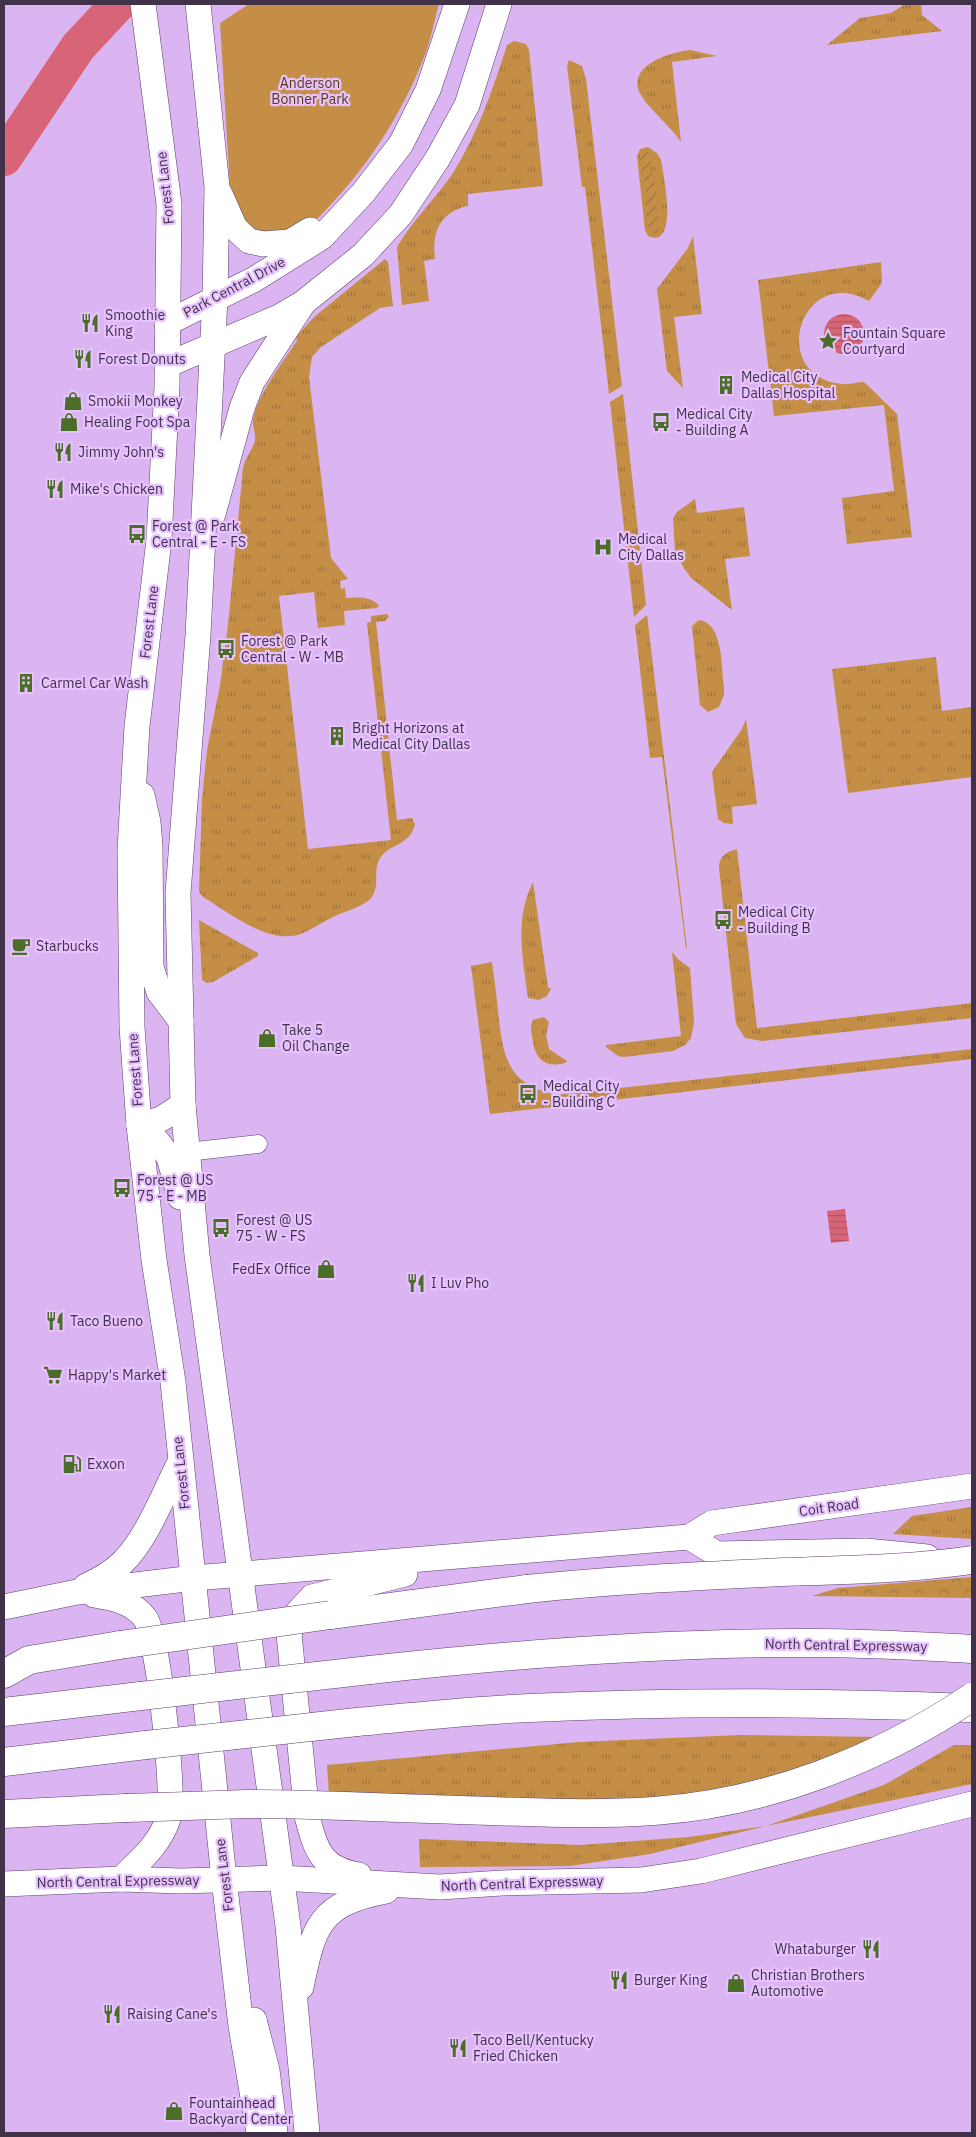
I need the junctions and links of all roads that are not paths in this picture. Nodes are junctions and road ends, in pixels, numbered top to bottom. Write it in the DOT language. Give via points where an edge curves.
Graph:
graph roads {
  1 [pos="143,4"];
  2 [pos="198,4"];
  3 [pos="457,4"];
  4 [pos="498,4"];
  5 [pos="217,187"];
  6 [pos="363,193"];
  7 [pos="215,298"];
  8 [pos="303,303"];
  9 [pos="168,323"];
  10 [pos="212,346"];
  11 [pos="166,365"];
  12 [pos="201,560"];
  13 [pos="134,763"];
  14 [pos="181,1021"];
  15 [pos="183,1105"];
  16 [pos="139,1125"];
  17 [pos="258,1144"];
  18 [pos="187,1152"];
  19 [pos="197,1255"];
  20 [pos="180,1462"];
  21 [pos="972,1486"];
  22 [pos="689,1538"];
  23 [pos="470,1557"];
  24 [pos="972,1561"];
  25 [pos="242,1574"];
  26 [pos="194,1578"];
  27 [pos="77,1592"];
  28 [pos="4,1607"];
  29 [pos="972,1648"];
  30 [pos="4,1674"];
  31 [pos="972,1697"];
  32 [pos="972,1708"];
  33 [pos="4,1712"];
  34 [pos="4,1762"];
  35 [pos="972,1804"];
  36 [pos="4,1814"];
  37 [pos="280,1878"];
  38 [pos="122,1879"];
  39 [pos="224,1879"];
  40 [pos="4,1884"];
  41 [pos="419,1884"];
  42 [pos="236,1978"];
  43 [pos="298,2037"];
  44 [pos="259,2133"];
  45 [pos="275,2133"];
  46 [pos="307,2133"];
  1 -- 9 [label="main road, Forest Lane" via="169,204"];
  2 -- 5 [label="main road"];
  3 -- 6 [label="main road, Park Central Drive" via="428,90 401,144"];
  4 -- 8 [label="main road" via="467,104 438,158 401,214 363,255"];
  5 -- 6 [label="main road" via="235,228 250,241 263,244 290,242"];
  5 -- 7 [label="main road"];
  6 -- 7 [label="main road, Park Central Drive" via="322,237 255,279"];
  7 -- 9 [label="main road, Park Central Drive"];
  7 -- 10 [label="main road"];
  8 -- 10 [label="main road"];
  8 -- 12 [label="main road" via="252,382"];
  9 -- 11 [label="main road, Forest Lane"];
  10 -- 11 [label="main road"];
  10 -- 12 [label="main road"];
  11 -- 13 [label="main road, Forest Lane" via="159,540"];
  12 -- 14 [label="main road" via="178,893"];
  13 -- 14 [label="main road" via="148,822 152,967 159,992"];
  13 -- 16 [label="main road, Forest Lane" via="130,850 132,1027"];
  14 -- 15 [label="main road"];
  15 -- 16 [label="main road" via="161,1119"];
  15 -- 18 [label="main road"];
  16 -- 19 [label="main road" via="169,1157"];
  16 -- 20 [label="main road, Forest Lane"];
  17 -- 18 [label="street"];
  18 -- 19 [label="main road"];
  19 -- 25 [label="main road"];
  20 -- 26 [label="main road, Forest Lane"];
  20 -- 27 [label="main road" via="139,1541 123,1562 111,1573"];
  21 -- 22 [label="main road, Coit Road" via="712,1523"];
  22 -- 23 [label="main road"];
  22 -- 24 [label="main road" via="718,1554 866,1551"];
  23 -- 25 [label="main road"];
  23 -- 41 [label="main road" via="312,1597 298,1612 289,1634 307,1816 315,1845 332,1867 345,1873"];
  24 -- 30 [label="highway, bridge" via="856,1570 620,1579 527,1589 120,1645 29,1660"];
  25 -- 26 [label="main road"];
  25 -- 37 [label="main road"];
  26 -- 27 [label="main road"];
  26 -- 39 [label="main road, Forest Lane"];
  27 -- 28 [label="main road"];
  27 -- 38 [label="main road" via="120,1600 133,1608 145,1618 155,1646 170,1792 169,1815 153,1848"];
  29 -- 33 [label="highway, North Central Expressway, bridge" via="804,1642 657,1646 370,1670"];
  31 -- 36 [label="highway, bridge" via="908,1737 844,1767 778,1790 656,1811 584,1814 248,1804"];
  32 -- 34 [label="highway, bridge" via="805,1703 529,1708 356,1722"];
  35 -- 41 [label="main road, North Central Expressway" via="701,1871 641,1880 502,1882 440,1887"];
  37 -- 39 [label="main road, North Central Expressway"];
  37 -- 41 [label="main road, North Central Expressway"];
  37 -- 43 [label="main road" via="288,1926"];
  38 -- 39 [label="main road, North Central Expressway"];
  38 -- 40 [label="main road, North Central Expressway"];
  39 -- 42 [label="main road, Forest Lane"];
  41 -- 43 [label="main road" via="345,1902 328,1914 308,1953 299,1997"];
  42 -- 44 [label="main road, Forest Lane"];
  42 -- 45 [label="main road" via="256,2026 267,2070"];
  43 -- 46 [label="main road"];
}
